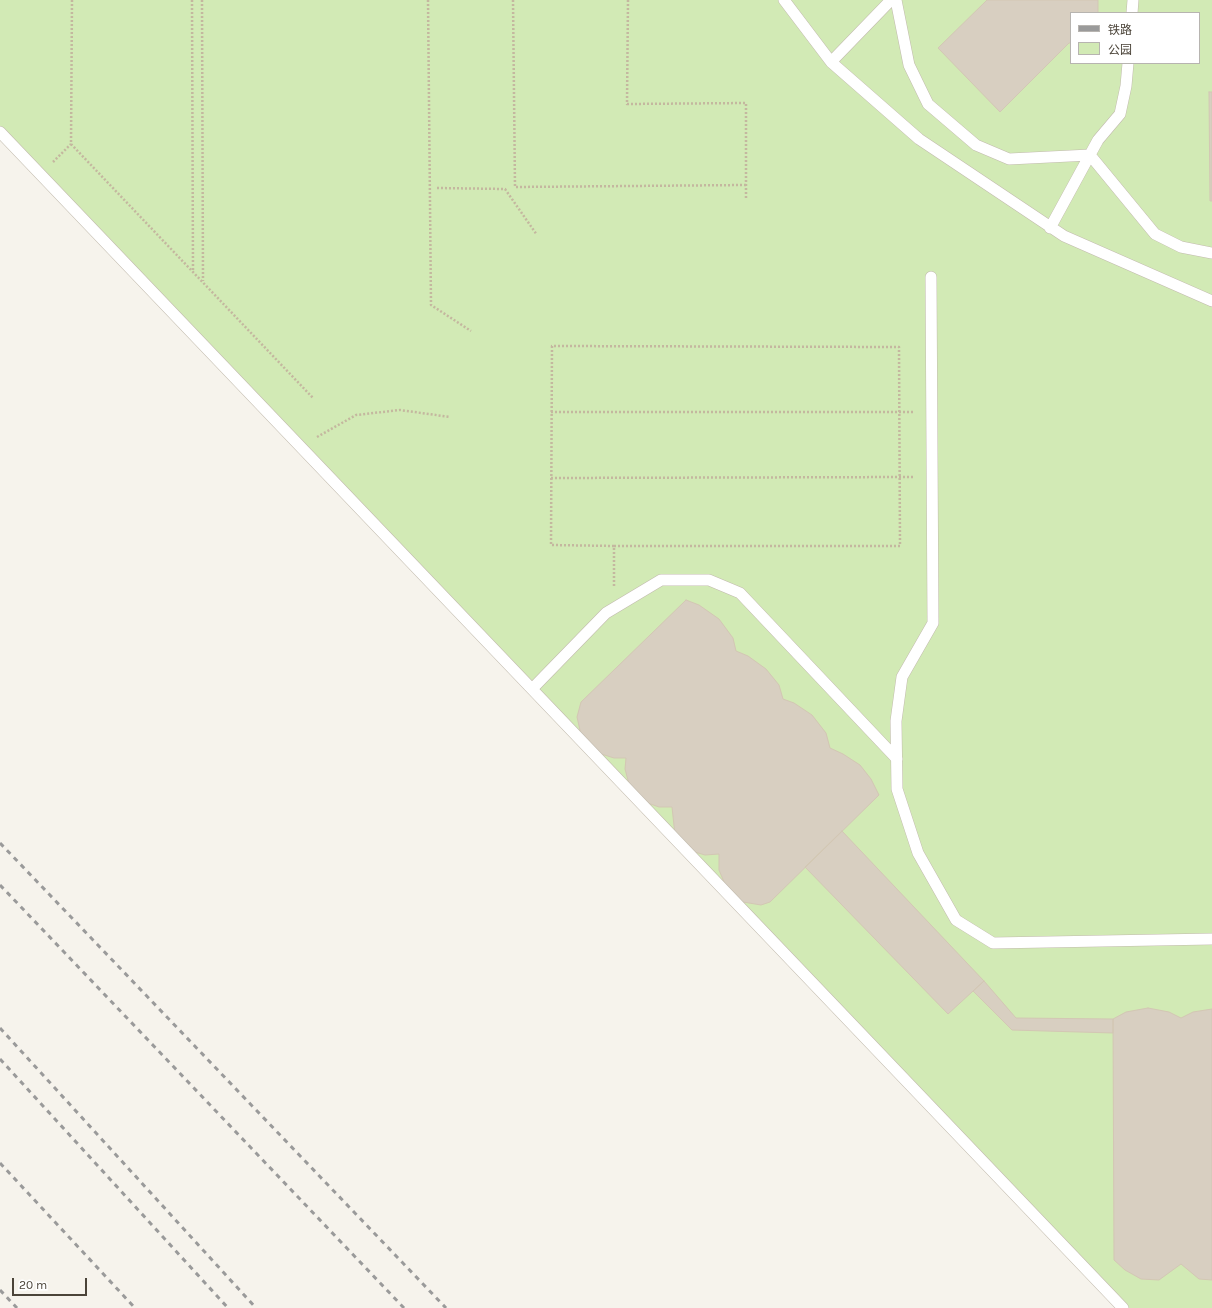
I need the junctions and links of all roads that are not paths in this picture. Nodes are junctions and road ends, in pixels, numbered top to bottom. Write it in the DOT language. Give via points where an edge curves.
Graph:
graph roads {
  1 [pos="784,0"];
  2 [pos="892,0"];
  3 [pos="896,0"];
  4 [pos="1133,0"];
  5 [pos="1132,12"];
  6 [pos="831,62"];
  7 [pos="1128,64"];
  8 [pos="0,132"];
  9 [pos="1090,155"];
  10 [pos="1050,228"];
  11 [pos="1212,253"];
  12 [pos="931,277"];
  13 [pos="1212,301"];
  14 [pos="532,689"];
  15 [pos="897,759"];
  16 [pos="1212,939"];
  17 [pos="1123,1308"];
  1 -- 6 [label="lane"];
  2 -- 6 [label="lane"];
  3 -- 9 [label="lane" via="909,65 928,104 976,146 1009,159"];
  4 -- 5 [label="lane"];
  6 -- 10 [label="lane" via="919,139"];
  7 -- 9 [label="lane" via="1120,114 1098,140"];
  8 -- 14 [label="lane"];
  9 -- 10 [label="lane"];
  9 -- 11 [label="lane" via="1155,234 1181,247"];
  10 -- 13 [label="lane"];
  12 -- 15 [label="lane" via="933,623 902,676 896,721"];
  14 -- 15 [label="lane" via="606,613 614,608 661,580 709,580 740,593"];
  14 -- 17 [label="lane"];
  15 -- 16 [label="lane" via="897,788 918,853 956,920 993,943"];
}
